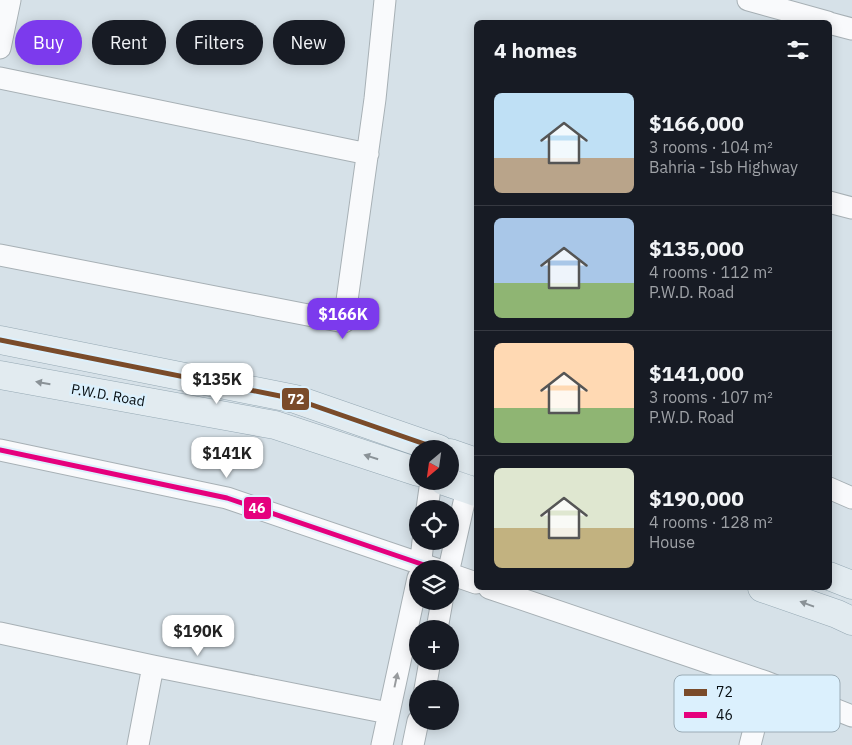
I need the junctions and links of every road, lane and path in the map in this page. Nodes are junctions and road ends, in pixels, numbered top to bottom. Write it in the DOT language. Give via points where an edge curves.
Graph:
graph roads {
  1 [pos="10,0"];
  2 [pos="385,0"];
  3 [pos="748,0"];
  4 [pos="818,20"];
  5 [pos="832,24"];
  6 [pos="852,29"];
  7 [pos="0,48"];
  8 [pos="0,78"];
  9 [pos="368,154"];
  10 [pos="832,203"];
  11 [pos="852,208"];
  12 [pos="0,255"];
  13 [pos="0,340"];
  14 [pos="0,375"];
  15 [pos="413,440"];
  16 [pos="0,450"];
  17 [pos="459,456"];
  18 [pos="474,461"];
  19 [pos="409,469"];
  20 [pos="462,487"];
  21 [pos="832,489"];
  22 [pos="852,498"];
  23 [pos="450,560"];
  24 [pos="409,565"];
  25 [pos="459,577"];
  26 [pos="832,577"];
  27 [pos="474,582"];
  28 [pos="852,585"];
  29 [pos="495,590"];
  30 [pos="775,590"];
  31 [pos="413,610"];
  32 [pos="852,621"];
  33 [pos="0,633"];
  34 [pos="153,666"];
  35 [pos="745,675"];
  36 [pos="840,711"];
  37 [pos="388,714"];
  38 [pos="852,716"];
  39 [pos="416,730"];
  40 [pos="753,732"];
  41 [pos="138,745"];
  42 [pos="382,745"];
  43 [pos="413,745"];
  44 [pos="750,745"];
  1 -- 7 [label="street"];
  2 -- 9 [label="street"];
  3 -- 4 [label="street"];
  5 -- 6 [label="street"];
  8 -- 9 [label="street"];
  9 -- 12 [label="street" via="344,322"];
  10 -- 11 [label="street"];
  13 -- 15 [label="main road" via="295,399"];
  19 -- 14 [label="main road, P.W.D. Road, one-way" via="275,425"];
  16 -- 24 [label="street" via="227,498"];
  17 -- 18 [label="main road"];
  20 -- 23 [label="street"];
  21 -- 22 [label="street"];
  25 -- 27 [label="street"];
  26 -- 28 [label="main road"];
  29 -- 35 [label="street"];
  32 -- 30 [label="main road, one-way"];
  37 -- 31 [label="street, one-way"];
  33 -- 34 [label="street"];
  34 -- 37 [label="street"];
  34 -- 41 [label="street"];
  36 -- 38 [label="street"];
  37 -- 42 [label="street"];
  39 -- 43 [label="street"];
  40 -- 44 [label="street"];
}
